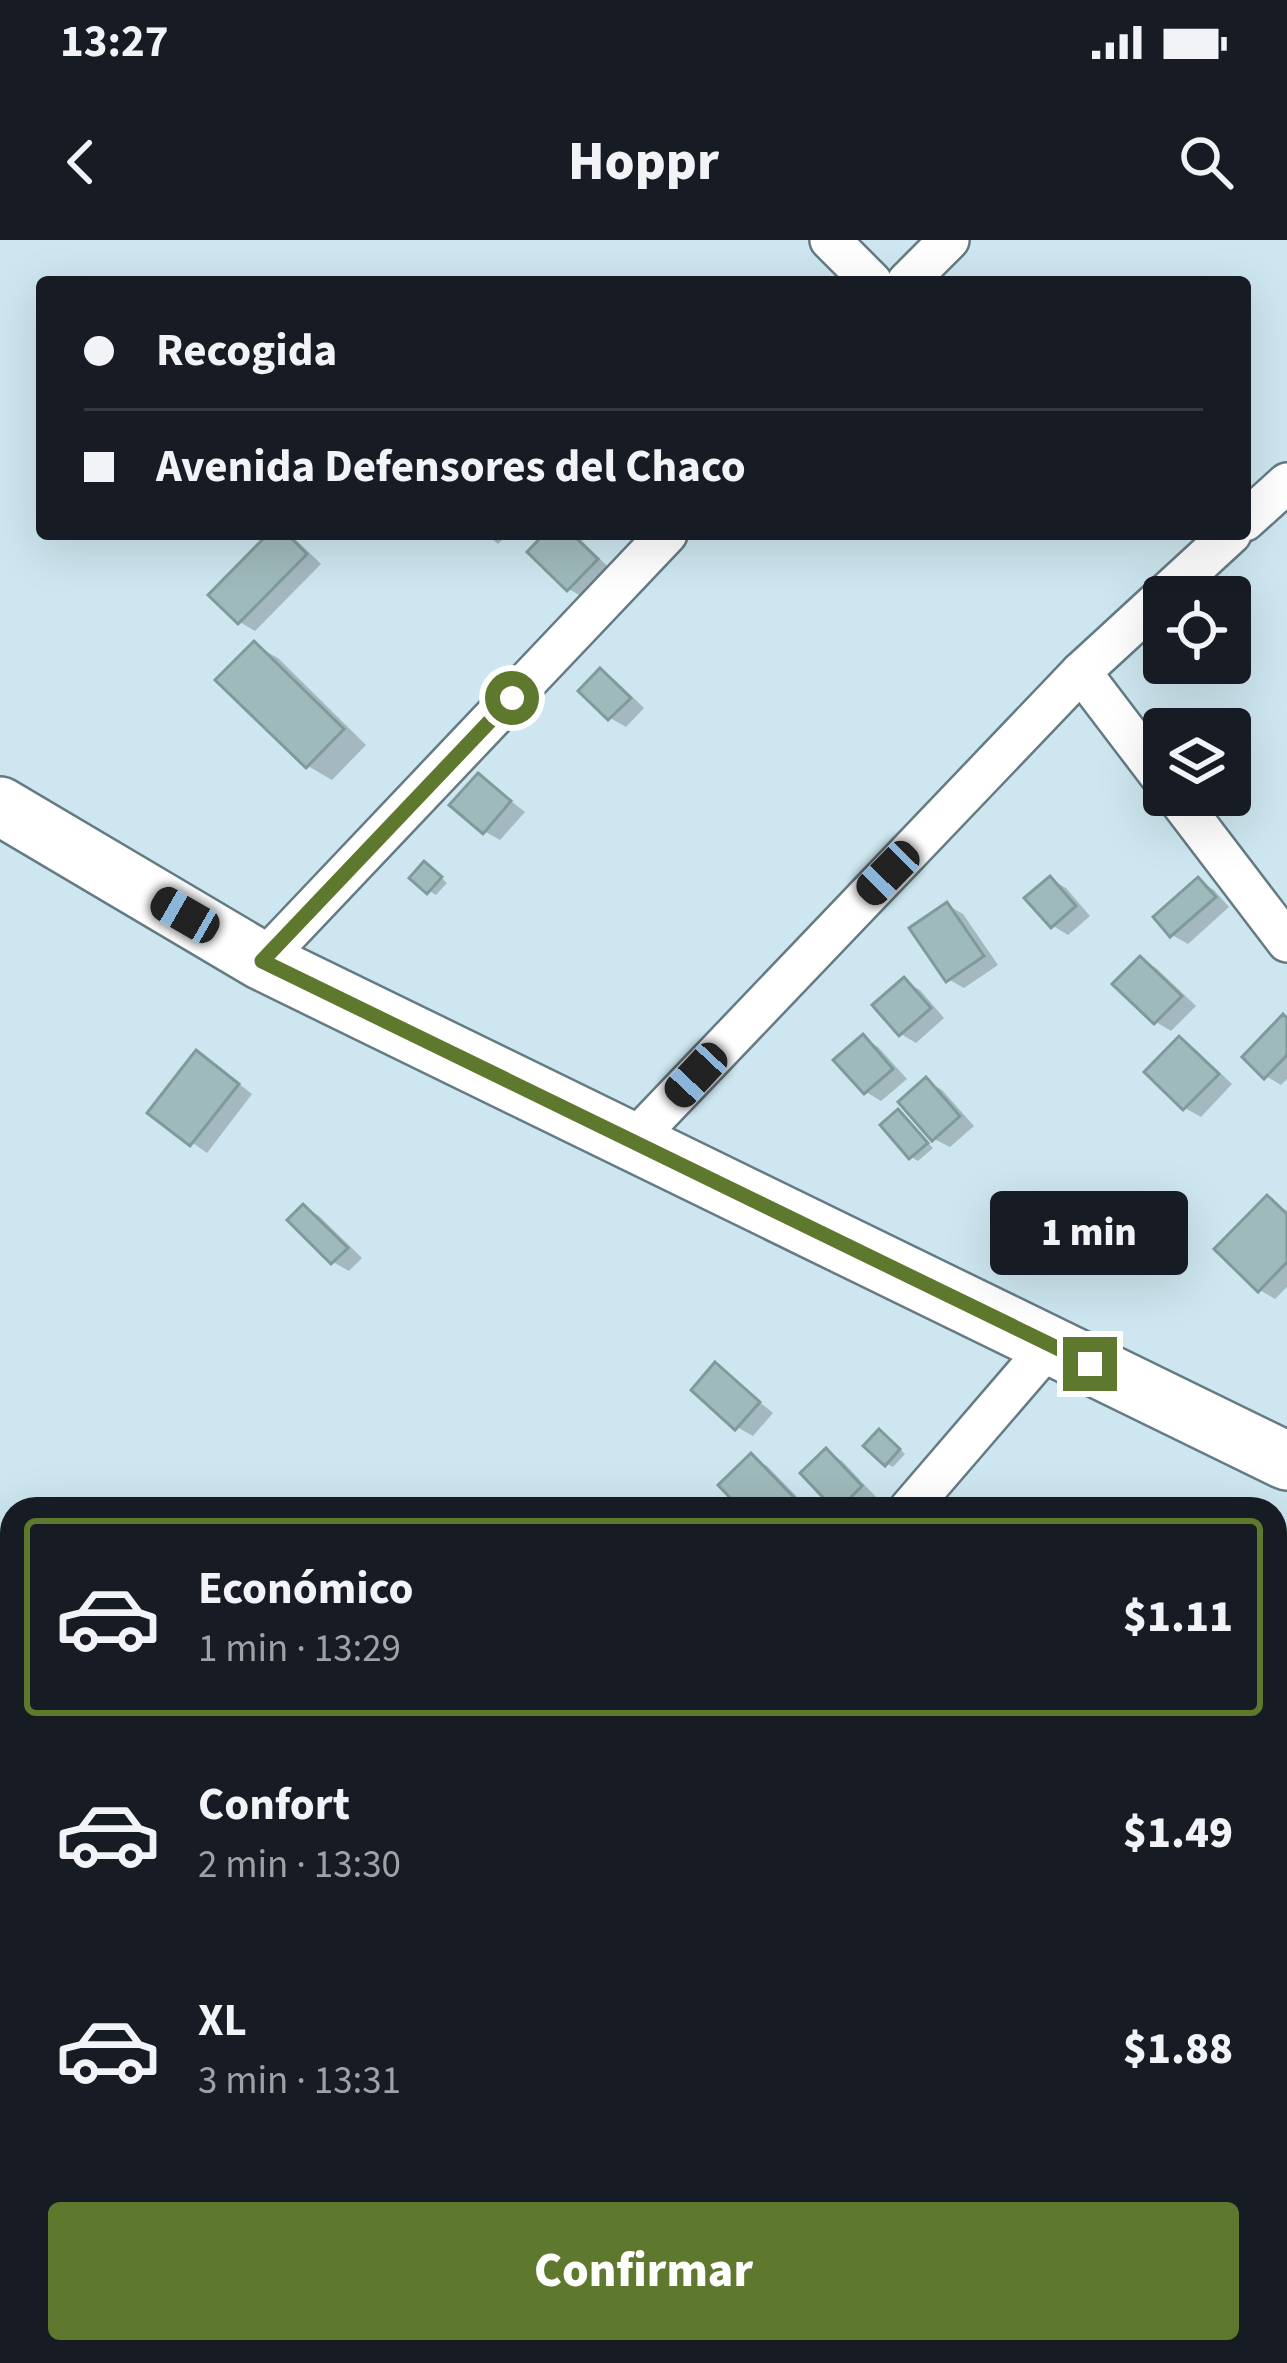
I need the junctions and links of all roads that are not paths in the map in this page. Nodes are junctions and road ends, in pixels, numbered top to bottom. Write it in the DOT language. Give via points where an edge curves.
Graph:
graph roads {
  1 [pos="830,240"];
  2 [pos="949,240"];
  3 [pos="866,276"];
  4 [pos="914,276"];
  5 [pos="1287,483"];
  6 [pos="1251,516"];
  7 [pos="662,540"];
  8 [pos="1224,540"];
  9 [pos="1081,672"];
  10 [pos="1143,753"];
  11 [pos="0,806"];
  12 [pos="1191,816"];
  13 [pos="1287,941"];
  14 [pos="262,961"];
  15 [pos="632,1142"];
  16 [pos="1051,1345"];
  17 [pos="1287,1460"];
  18 [pos="919,1497"];
  1 -- 3 [label="street"];
  2 -- 4 [label="street"];
  5 -- 6 [label="street"];
  7 -- 14 [label="street"];
  8 -- 9 [label="street"];
  9 -- 10 [label="street"];
  9 -- 15 [label="street"];
  11 -- 14 [label="main road"];
  12 -- 13 [label="street"];
  14 -- 15 [label="main road"];
  15 -- 16 [label="main road"];
  16 -- 17 [label="main road"];
  16 -- 18 [label="street"];
}
